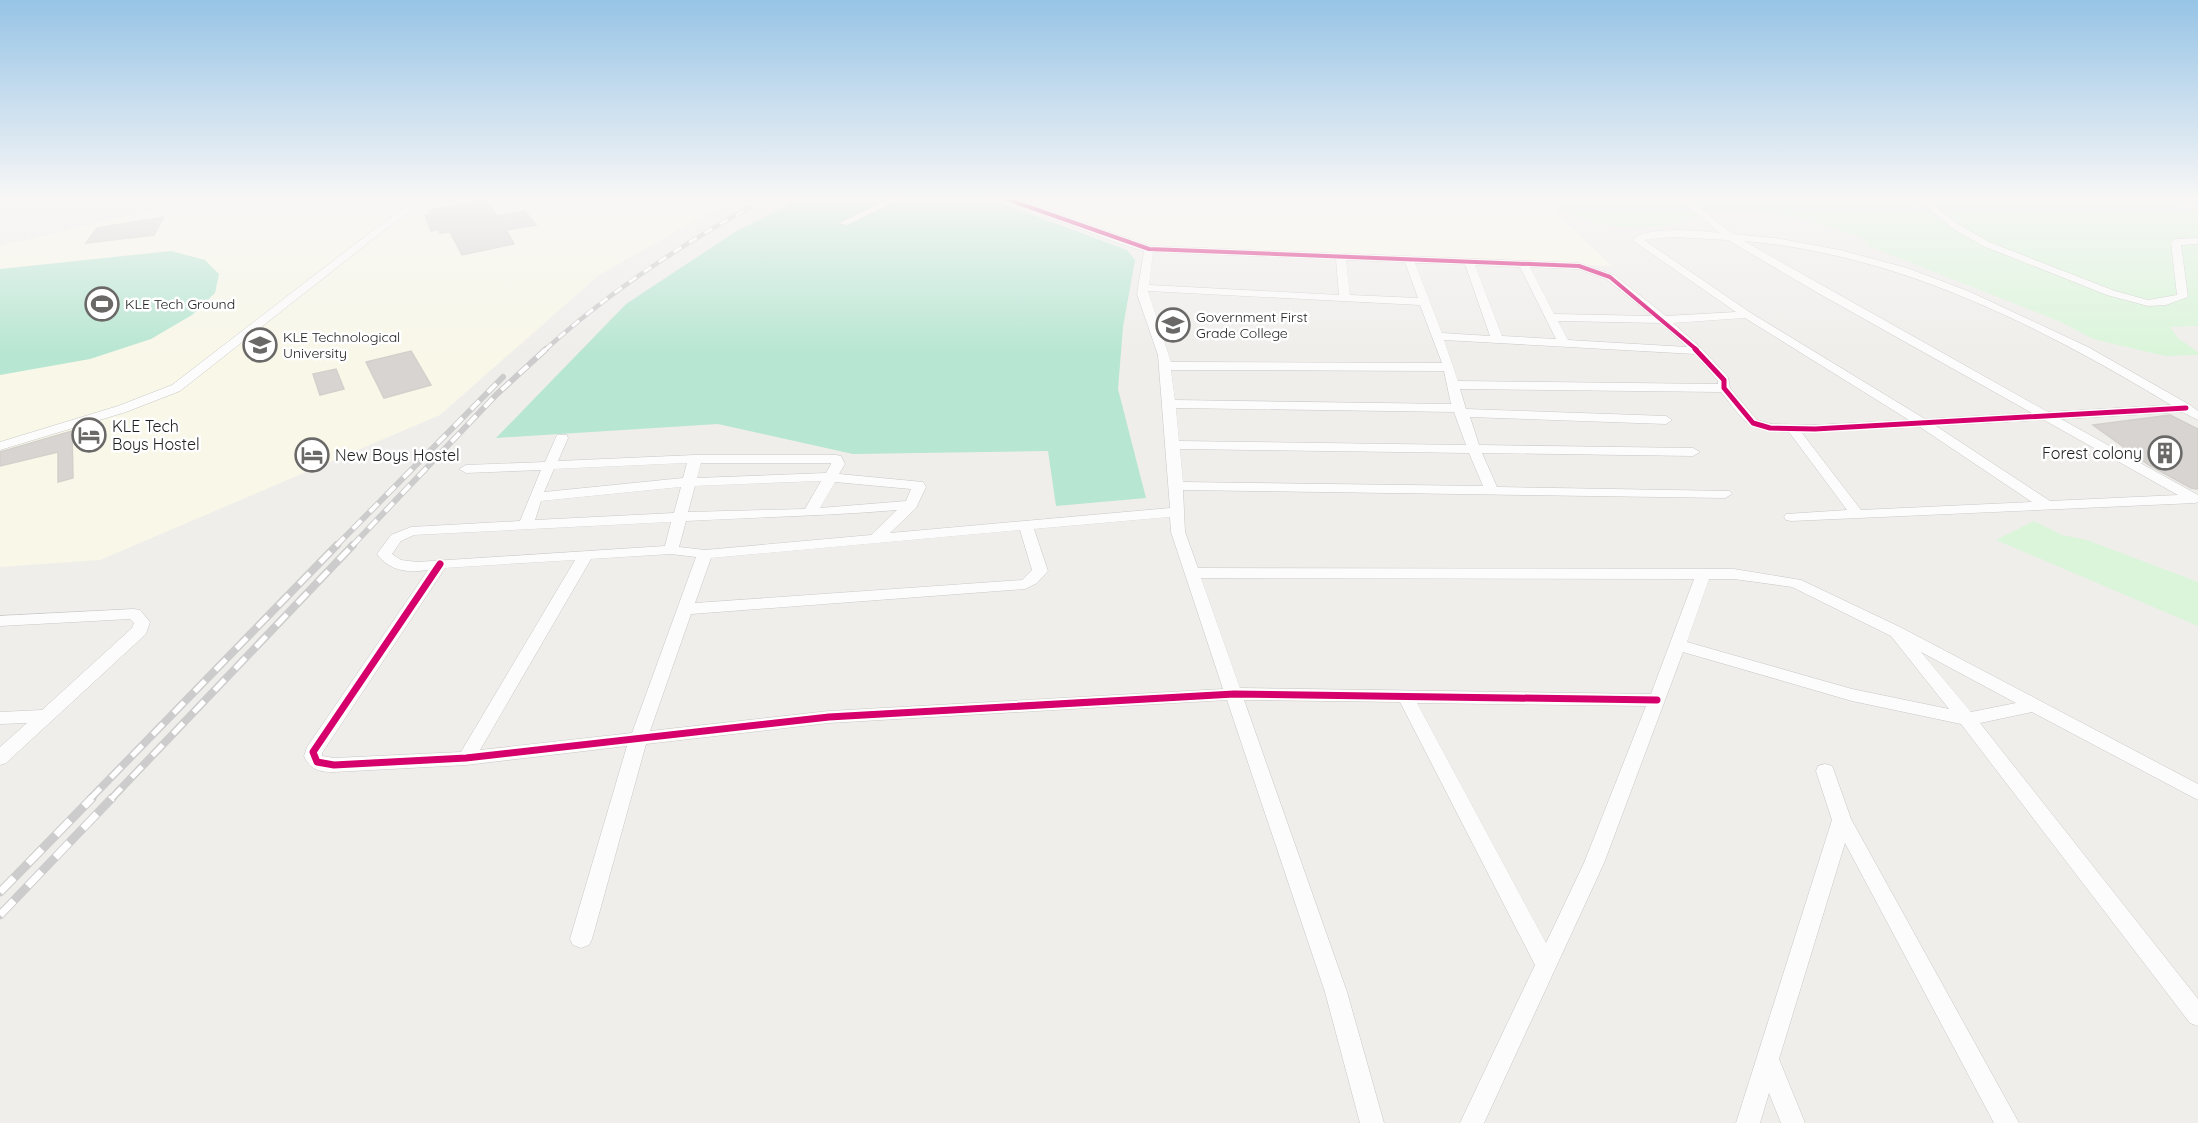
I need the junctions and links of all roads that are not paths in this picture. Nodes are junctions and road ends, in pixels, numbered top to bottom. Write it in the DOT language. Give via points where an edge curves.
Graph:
graph roads {
  1 [pos="354,249"];
  2 [pos="1149,249"];
  3 [pos="1159,249"];
  4 [pos="1651,249"];
  5 [pos="1752,249"];
  6 [pos="1817,249"];
  7 [pos="2000,249"];
  8 [pos="2177,249"];
  9 [pos="1341,257"];
  10 [pos="1409,260"];
  11 [pos="1469,262"];
  12 [pos="1524,265"];
  13 [pos="1143,288"];
  14 [pos="1345,298"];
  15 [pos="1425,302"];
  16 [pos="1747,315"];
  17 [pos="1549,317"];
  18 [pos="1662,320"];
  19 [pos="1437,336"];
  20 [pos="1498,340"];
  21 [pos="1564,344"];
  22 [pos="1698,351"];
  23 [pos="1165,366"];
  24 [pos="1449,367"];
  25 [pos="1453,385"];
  26 [pos="1724,388"];
  27 [pos="1169,404"];
  28 [pos="2186,408"];
  29 [pos="1460,410"];
  30 [pos="2041,415"];
  31 [pos="2198,416"];
  32 [pos="1666,420"];
  33 [pos="1921,422"];
  34 [pos="1793,429"];
  35 [pos="562,438"];
  36 [pos="1173,445"];
  37 [pos="0,446"];
  38 [pos="1474,450"];
  39 [pos="1693,452"];
  40 [pos="695,459"];
  41 [pos="549,464"];
  42 [pos="466,469"];
  43 [pos="830,477"];
  44 [pos="689,483"];
  45 [pos="1176,486"];
  46 [pos="1492,491"];
  47 [pos="1725,494"];
  48 [pos="535,497"];
  49 [pos="2196,499"];
  50 [pos="911,505"];
  51 [pos="2049,507"];
  52 [pos="1177,512"];
  53 [pos="810,513"];
  54 [pos="1857,514"];
  55 [pos="679,517"];
  56 [pos="1791,517"];
  57 [pos="526,525"];
  58 [pos="1026,525"];
  59 [pos="875,539"];
  60 [pos="671,550"];
  61 [pos="705,554"];
  62 [pos="586,555"];
  63 [pos="440,564"];
  64 [pos="1192,573"];
  65 [pos="1703,574"];
  66 [pos="686,609"];
  67 [pos="0,621"];
  68 [pos="1894,631"];
  69 [pos="1678,645"];
  70 [pos="1234,694"];
  71 [pos="1405,696"];
  72 [pos="1657,700"];
  73 [pos="2034,706"];
  74 [pos="46,716"];
  75 [pos="0,718"];
  76 [pos="1967,719"];
  77 [pos="638,740"];
  78 [pos="0,758"];
  79 [pos="466,758"];
  80 [pos="1826,771"];
  81 [pos="2198,793"];
  82 [pos="1842,820"];
  83 [pos="581,939"];
  84 [pos="1546,965"];
  85 [pos="2198,1016"];
  86 [pos="1768,1060"];
  87 [pos="1372,1123"];
  88 [pos="1472,1123"];
  89 [pos="1748,1123"];
  90 [pos="1793,1123"];
  91 [pos="2007,1123"];
  1 -- 37 [label="street" via="176,388 122,409"];
  2 -- 13 [label="street"];
  3 -- 9 [label="street"];
  4 -- 16 [label="street"];
  5 -- 30 [label="street"];
  6 -- 28 [label="street" via="1954,288 2042,326"];
  7 -- 8 [label="street" via="2111,293 2148,303 2183,297"];
  9 -- 10 [label="street"];
  9 -- 14 [label="street"];
  10 -- 11 [label="street"];
  10 -- 15 [label="street"];
  11 -- 12 [label="street"];
  11 -- 20 [label="street"];
  12 -- 17 [label="street"];
  12 -- 18 [label="street" via="1580,266 1600,272"];
  13 -- 14 [label="street"];
  13 -- 23 [label="street"];
  14 -- 15 [label="street"];
  15 -- 19 [label="street"];
  16 -- 18 [label="street"];
  16 -- 33 [label="street"];
  17 -- 18 [label="street"];
  17 -- 21 [label="street"];
  18 -- 22 [label="street"];
  19 -- 20 [label="street"];
  19 -- 24 [label="street"];
  20 -- 21 [label="street"];
  21 -- 22 [label="street"];
  22 -- 26 [label="street" via="1724,380"];
  23 -- 24 [label="street"];
  23 -- 27 [label="street"];
  24 -- 25 [label="street"];
  25 -- 26 [label="street"];
  25 -- 29 [label="street"];
  26 -- 34 [label="street" via="1753,423"];
  27 -- 29 [label="street"];
  27 -- 36 [label="street"];
  28 -- 30 [label="street"];
  28 -- 31 [label="street"];
  29 -- 32 [label="street"];
  29 -- 38 [label="street"];
  30 -- 33 [label="street"];
  30 -- 49 [label="street"];
  33 -- 34 [label="street"];
  33 -- 51 [label="street"];
  34 -- 54 [label="street"];
  35 -- 41 [label="street"];
  36 -- 38 [label="street"];
  36 -- 45 [label="street"];
  38 -- 39 [label="street"];
  38 -- 46 [label="street"];
  40 -- 41 [label="street"];
  40 -- 43 [label="street" via="836,459 838,464"];
  40 -- 44 [label="street"];
  41 -- 42 [label="street"];
  41 -- 48 [label="street"];
  43 -- 44 [label="street"];
  43 -- 50 [label="street" via="918,485"];
  43 -- 53 [label="street"];
  44 -- 48 [label="street"];
  44 -- 55 [label="street"];
  45 -- 46 [label="street"];
  45 -- 52 [label="street"];
  46 -- 47 [label="street"];
  48 -- 57 [label="street"];
  49 -- 51 [label="street"];
  50 -- 53 [label="street"];
  50 -- 59 [label="street"];
  51 -- 54 [label="street"];
  52 -- 58 [label="street"];
  52 -- 64 [label="street" via="1178,532"];
  53 -- 55 [label="street"];
  54 -- 56 [label="street"];
  55 -- 57 [label="street"];
  55 -- 60 [label="street"];
  57 -- 63 [label="street" via="411,531 396,538 384,554 411,568"];
  58 -- 59 [label="street"];
  58 -- 66 [label="street" via="1040,571 1025,584"];
  59 -- 61 [label="street"];
  60 -- 61 [label="street"];
  60 -- 62 [label="street"];
  61 -- 66 [label="street"];
  62 -- 63 [label="street"];
  62 -- 79 [label="street"];
  63 -- 79 [label="street" via="312,758 322,765"];
  64 -- 65 [label="street"];
  64 -- 70 [label="street"];
  65 -- 68 [label="street" via="1796,583"];
  65 -- 69 [label="street"];
  66 -- 77 [label="street"];
  67 -- 74 [label="street" via="134,614 142,622 140,630"];
  68 -- 73 [label="street"];
  68 -- 76 [label="street"];
  69 -- 72 [label="street"];
  69 -- 76 [label="street" via="1852,694"];
  70 -- 71 [label="street"];
  70 -- 77 [label="street" via="829,717"];
  70 -- 87 [label="street" via="1336,992"];
  71 -- 72 [label="street"];
  71 -- 84 [label="street"];
  72 -- 84 [label="street" via="1594,863"];
  73 -- 76 [label="street"];
  73 -- 81 [label="street"];
  74 -- 75 [label="street"];
  74 -- 78 [label="street"];
  76 -- 85 [label="street"];
  77 -- 79 [label="street"];
  77 -- 83 [label="street"];
  80 -- 82 [label="street"];
  82 -- 86 [label="street"];
  82 -- 91 [label="street"];
  84 -- 88 [label="street"];
  86 -- 89 [label="street"];
  86 -- 90 [label="street"];
}
